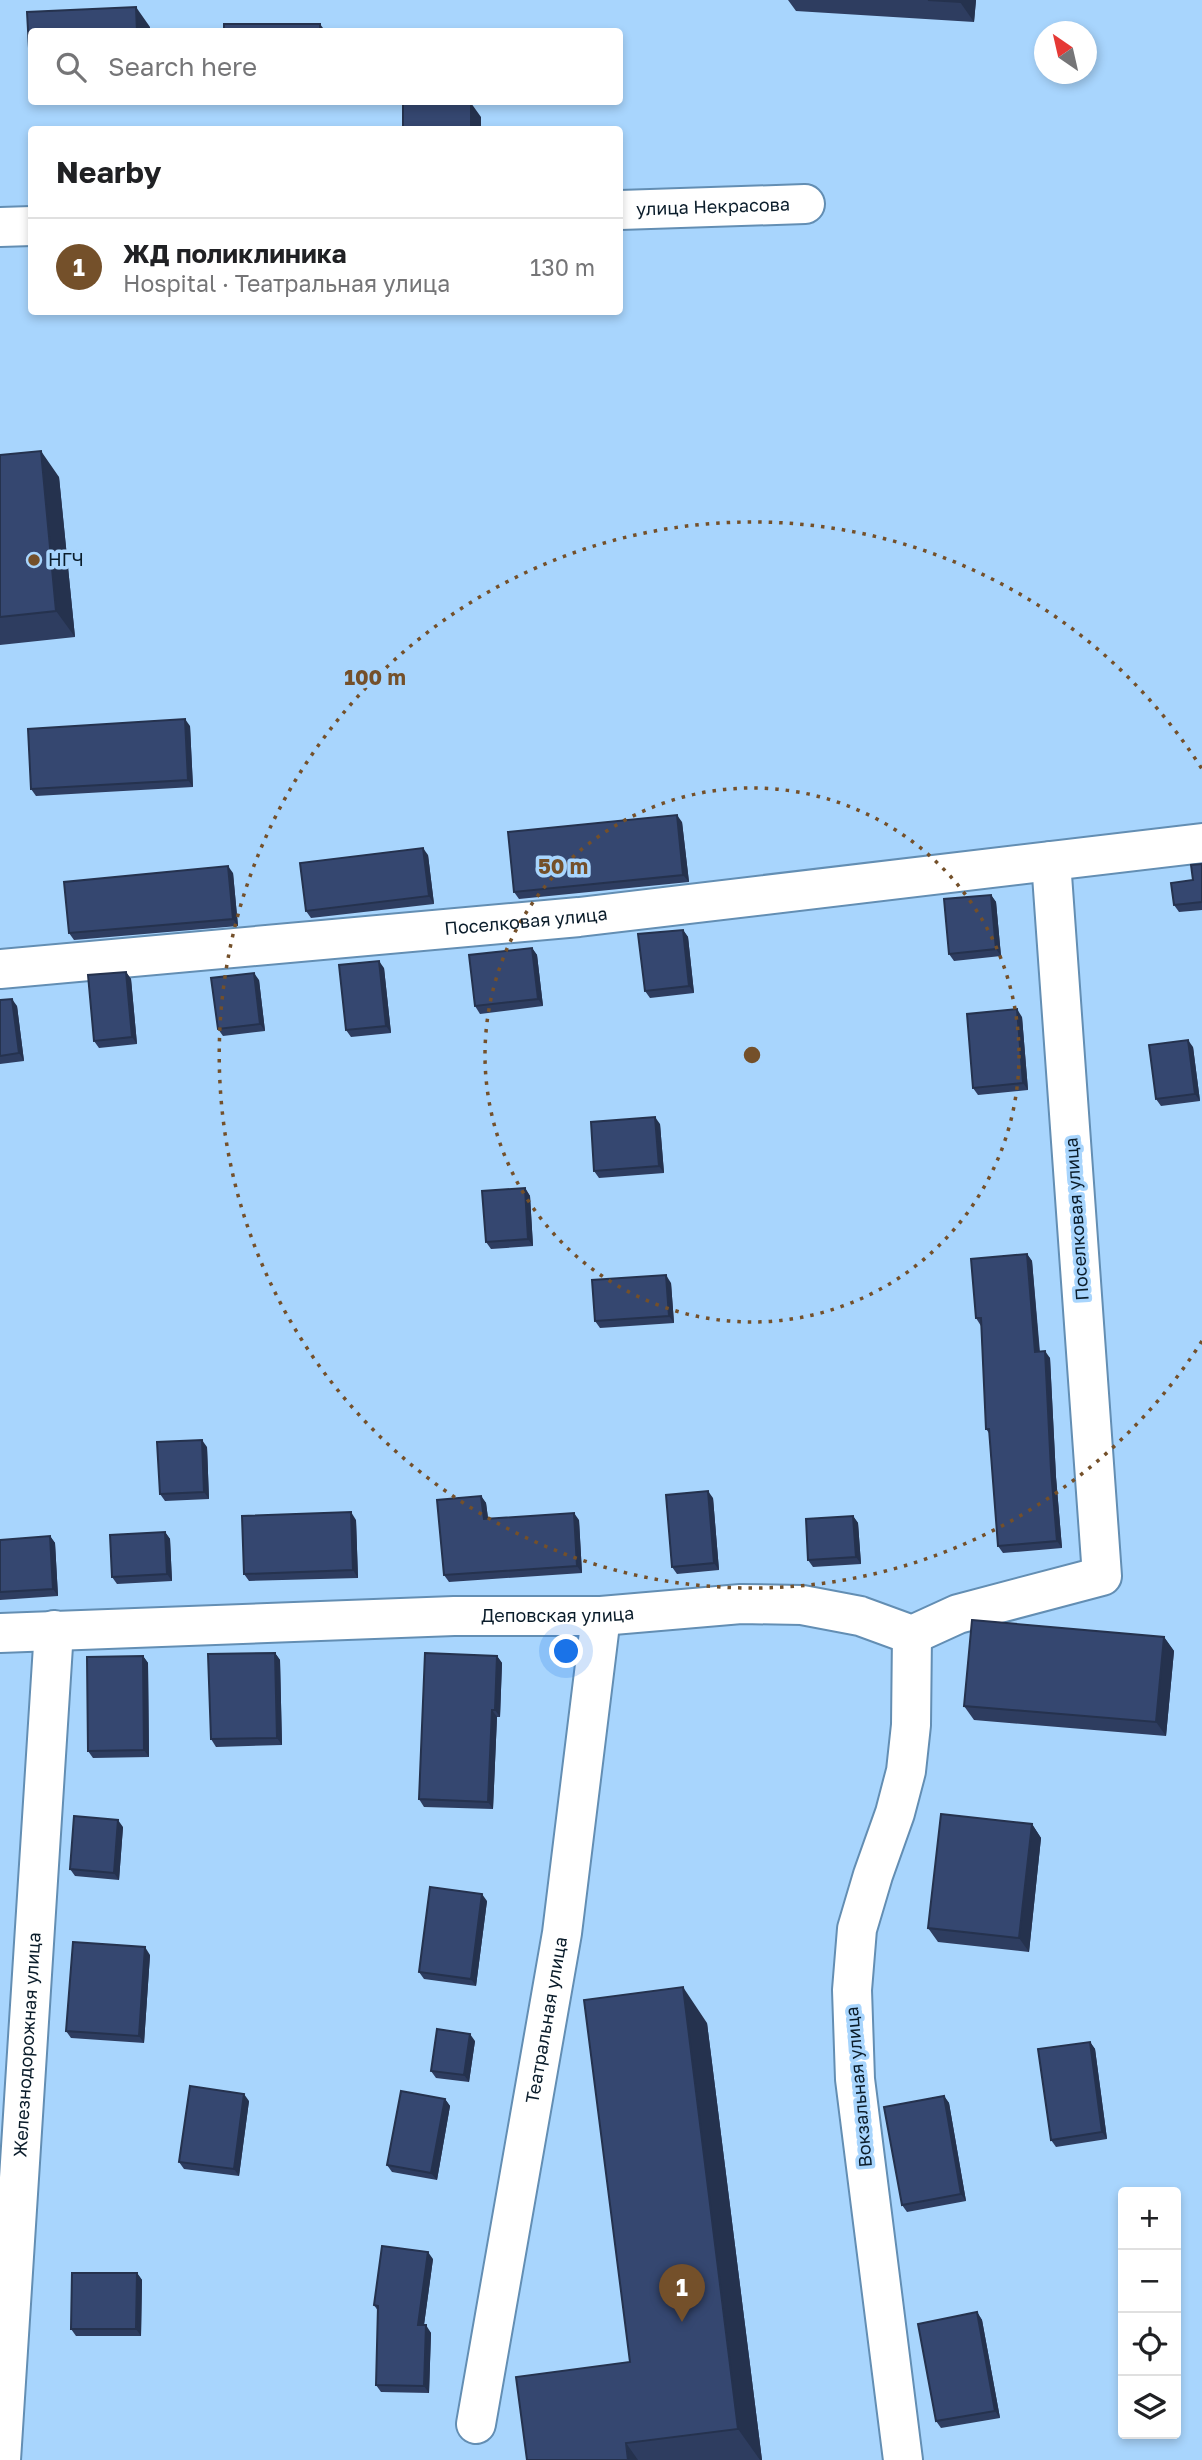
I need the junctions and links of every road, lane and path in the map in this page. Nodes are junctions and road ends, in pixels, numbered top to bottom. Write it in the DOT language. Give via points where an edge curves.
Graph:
graph roads {
  1 [pos="805,204"];
  2 [pos="623,210"];
  3 [pos="28,226"];
  4 [pos="0,227"];
  5 [pos="1202,843"];
  6 [pos="1051,861"];
  7 [pos="0,969"];
  8 [pos="601,1616"];
  9 [pos="54,1630"];
  10 [pos="0,1633"];
  11 [pos="912,1635"];
  12 [pos="476,2424"];
  13 [pos="1,2460"];
  14 [pos="903,2460"];
  1 -- 2 [label="street, улица Некрасова"];
  3 -- 4 [label="street"];
  5 -- 6 [label="street, Поселковая улица"];
  6 -- 7 [label="street, Поселковая улица" via="579,917"];
  6 -- 11 [label="street, Поселковая улица" via="1102,1576 958,1614"];
  8 -- 9 [label="street, Деповская улица" via="454,1616"];
  8 -- 11 [label="street, Деповская улица" via="728,1605 802,1605 860,1616"];
  8 -- 12 [label="street, Театральная улица" via="562,1933"];
  9 -- 10 [label="street, Деповская улица"];
  9 -- 13 [label="street, Железнодорожная улица"];
  11 -- 14 [label="street, Вокзальная улица" via="906,1771 858,1929 852,1990 855,2079"];
}
